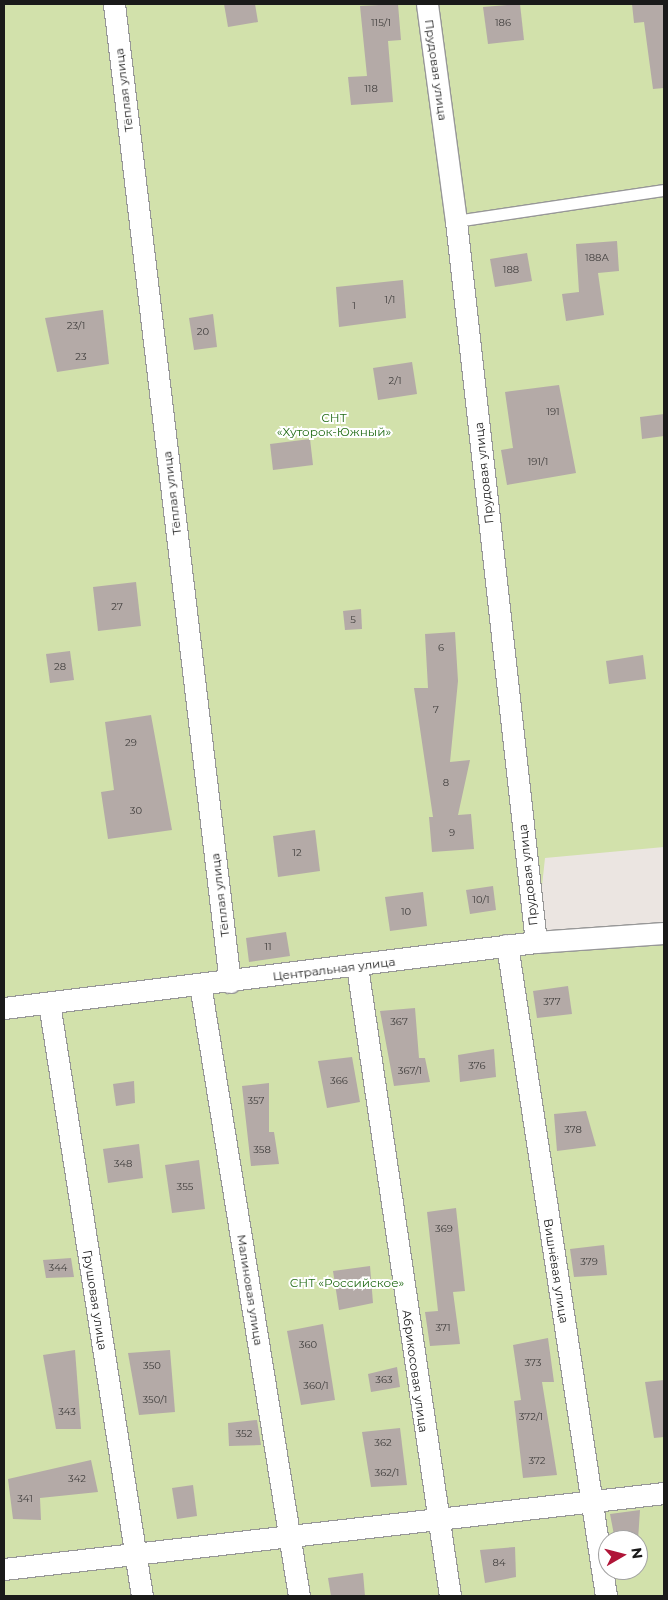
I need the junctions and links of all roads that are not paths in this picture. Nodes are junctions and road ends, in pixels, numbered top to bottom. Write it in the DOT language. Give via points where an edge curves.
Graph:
graph roads {
  1 [pos="114,4"];
  2 [pos="427,4"];
  3 [pos="664,190"];
  4 [pos="456,221"];
  5 [pos="664,934"];
  6 [pos="536,942"];
  7 [pos="506,945"];
  8 [pos="357,966"];
  9 [pos="230,982"];
  10 [pos="200,984"];
  11 [pos="49,1003"];
  12 [pos="4,1008"];
  13 [pos="664,1493"];
  14 [pos="591,1501"];
  15 [pos="437,1519"];
  16 [pos="289,1535"];
  17 [pos="134,1553"];
  18 [pos="4,1569"];
  19 [pos="142,1596"];
  20 [pos="299,1596"];
  21 [pos="450,1596"];
  22 [pos="606,1596"];
  1 -- 9 [label="street, Тёплая улица"];
  2 -- 4 [label="street, Прудовая улица"];
  3 -- 4 [label="lane"];
  4 -- 6 [label="street, Прудовая улица"];
  5 -- 6 [label="street, Центральная улица"];
  6 -- 7 [label="street, Центральная улица"];
  7 -- 8 [label="street, Центральная улица"];
  7 -- 14 [label="street, Вишнёвая улица"];
  8 -- 9 [label="street, Центральная улица"];
  8 -- 15 [label="street, Абрикосовая улица"];
  9 -- 10 [label="street, Центральная улица"];
  10 -- 11 [label="street, Центральная улица"];
  10 -- 16 [label="street, Малиновая улица"];
  11 -- 12 [label="street, Центральная улица"];
  11 -- 17 [label="street, Грушовая улица"];
  13 -- 14 [label="street"];
  14 -- 15 [label="street"];
  14 -- 22 [label="street, Вишнёвая улица"];
  15 -- 16 [label="street"];
  15 -- 21 [label="street, Абрикосовая улица"];
  16 -- 17 [label="street"];
  16 -- 20 [label="street, Малиновая улица"];
  17 -- 18 [label="street"];
  17 -- 19 [label="street, Грушовая улица"];
}
